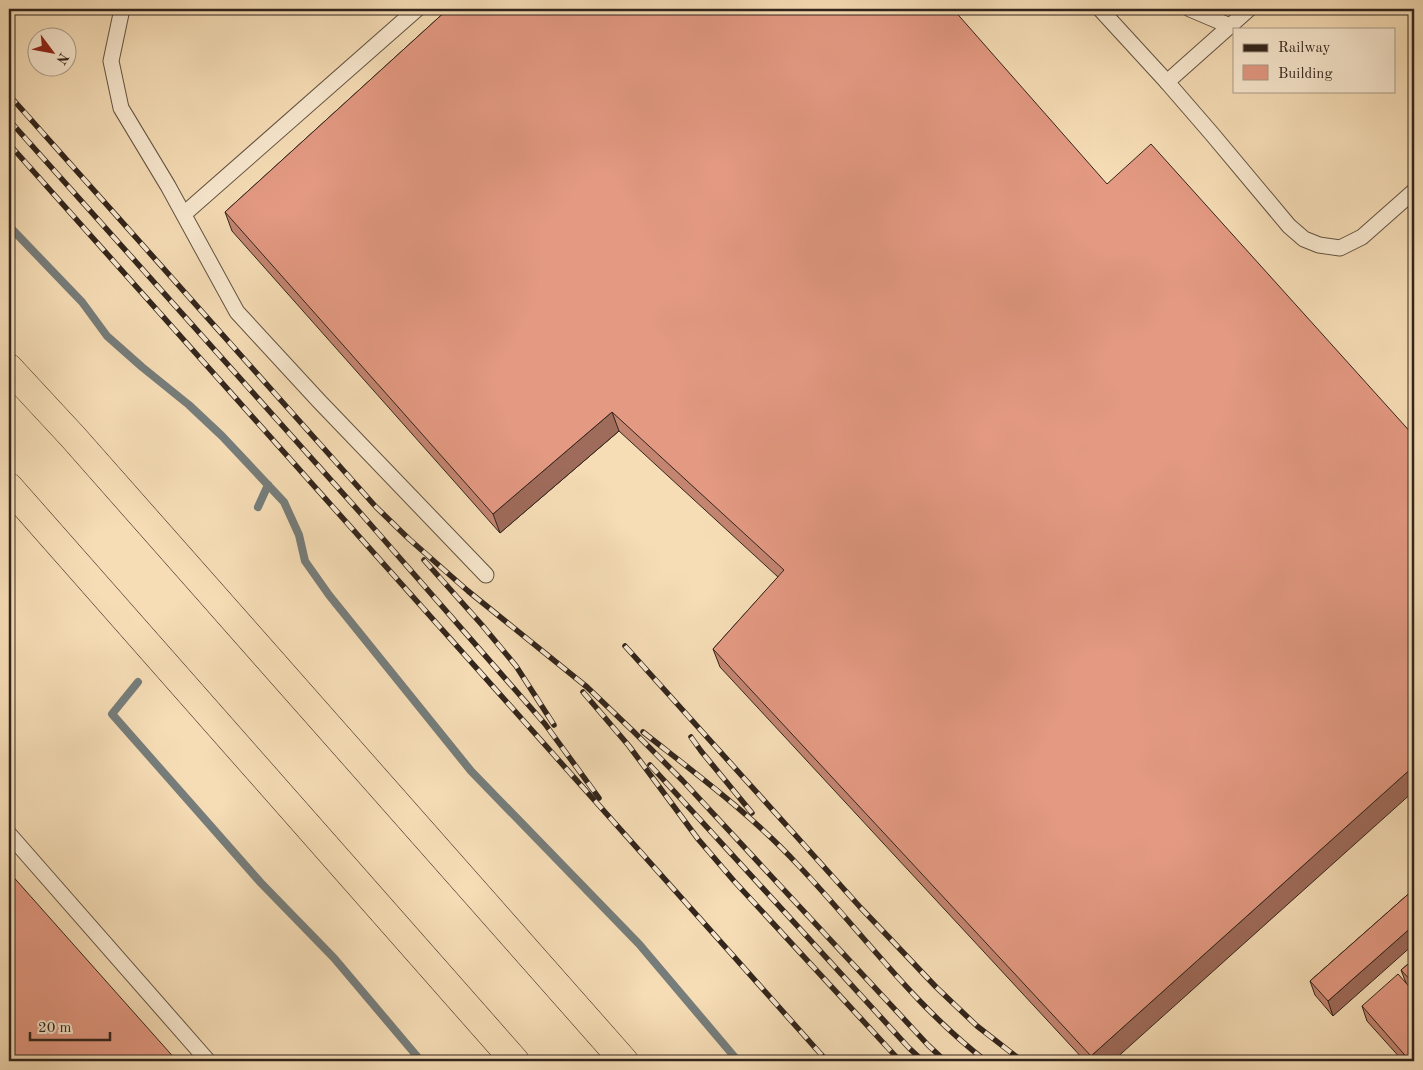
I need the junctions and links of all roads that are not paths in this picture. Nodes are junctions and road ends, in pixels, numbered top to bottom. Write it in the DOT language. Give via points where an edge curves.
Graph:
graph roads {
  1 [pos="122,9"];
  2 [pos="417,9"];
  3 [pos="1100,9"];
  4 [pos="1190,9"];
  5 [pos="1249,9"];
  6 [pos="1230,26"];
  7 [pos="1168,82"];
  8 [pos="1414,191"];
  9 [pos="184,214"];
  10 [pos="9,368"];
  11 [pos="9,487"];
  12 [pos="486,575"];
  13 [pos="9,834"];
  14 [pos="208,1061"];
  15 [pos="515,1061"];
  16 [pos="624,1061"];
  1 -- 9 [label="lane" via="110,61 120,108"];
  2 -- 9 [label="lane"];
  3 -- 7 [label="lane"];
  4 -- 6 [label="lane"];
  5 -- 6 [label="lane"];
  6 -- 7 [label="lane"];
  7 -- 8 [label="lane" via="1289,226 1304,239 1340,248 1362,237"];
  9 -- 12 [label="lane" via="237,312"];
  10 -- 16 [label="highway"];
  11 -- 15 [label="highway"];
  13 -- 14 [label="lane"];
}
